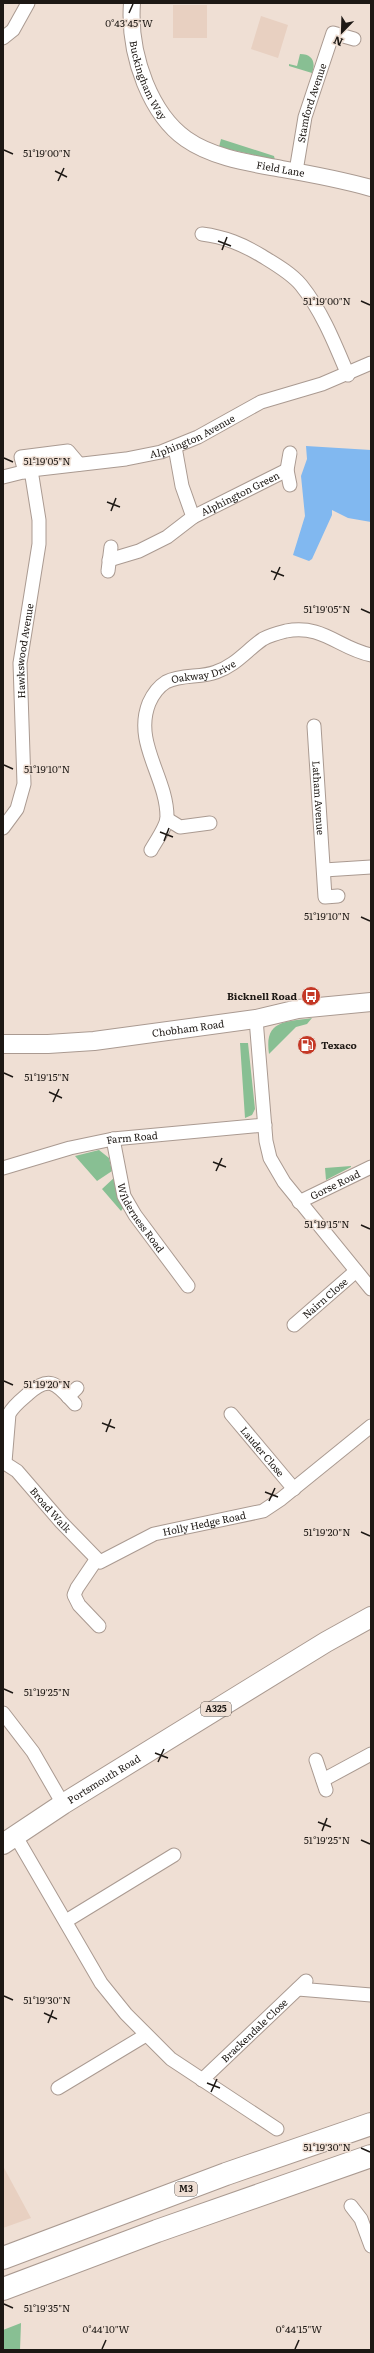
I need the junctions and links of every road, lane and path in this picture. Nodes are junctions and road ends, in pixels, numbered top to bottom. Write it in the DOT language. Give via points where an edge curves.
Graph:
graph roads {
  1 [pos="28,3"];
  2 [pos="129,3"];
  3 [pos="3,38"];
  4 [pos="354,39"];
  5 [pos="193,143"];
  6 [pos="296,171"];
  7 [pos="371,188"];
  8 [pos="202,234"];
  9 [pos="371,363"];
  10 [pos="348,375"];
  11 [pos="175,447"];
  12 [pos="290,453"];
  13 [pos="79,464"];
  14 [pos="287,470"];
  15 [pos="28,471"];
  16 [pos="3,477"];
  17 [pos="290,485"];
  18 [pos="193,517"];
  19 [pos="111,547"];
  20 [pos="371,655"];
  21 [pos="314,726"];
  22 [pos="167,819"];
  23 [pos="210,823"];
  24 [pos="3,828"];
  25 [pos="151,850"];
  26 [pos="371,867"];
  27 [pos="324,870"];
  28 [pos="338,896"];
  29 [pos="371,1002"];
  30 [pos="256,1019"];
  31 [pos="3,1044"];
  32 [pos="265,1125"];
  33 [pos="113,1139"];
  34 [pos="3,1168"];
  35 [pos="371,1168"];
  36 [pos="300,1202"];
  37 [pos="356,1271"];
  38 [pos="188,1286"];
  39 [pos="371,1289"];
  40 [pos="294,1324"];
  41 [pos="74,1396"];
  42 [pos="238,1416"];
  43 [pos="371,1426"];
  44 [pos="4,1462"];
  45 [pos="294,1489"];
  46 [pos="96,1560"];
  47 [pos="371,1617"];
  48 [pos="99,1626"];
  49 [pos="3,1713"];
  50 [pos="371,1754"];
  51 [pos="316,1760"];
  52 [pos="63,1804"];
  53 [pos="9,1839"];
  54 [pos="174,1855"];
  55 [pos="66,1920"];
  56 [pos="371,1995"];
  57 [pos="146,2035"];
  58 [pos="202,2080"];
  59 [pos="58,2088"];
  60 [pos="371,2124"];
  61 [pos="277,2129"];
  62 [pos="371,2156"];
  63 [pos="351,2206"];
  64 [pos="371,2246"];
  65 [pos="3,2258"];
  66 [pos="3,2289"];
  1 -- 3 [label="street" via="13,30"];
  2 -- 5 [label="street, Buckingham Way" via="133,42 151,99 171,126"];
  4 -- 6 [label="street, Stamford Avenue" via="333,33 305,117"];
  5 -- 6 [label="street, Field Lane" via="233,159"];
  6 -- 7 [label="street, Field Lane"];
  8 -- 10 [label="street" via="241,243 278,266 300,284 318,310"];
  9 -- 10 [label="street, Alphington Avenue"];
  10 -- 11 [label="street, Alphington Avenue" via="260,402"];
  11 -- 13 [label="street, Alphington Avenue" via="136,457"];
  11 -- 18 [label="street, Alphington Green" via="182,486"];
  12 -- 14 [label="street, Alphington Green"];
  13 -- 15 [label="street, Alphington Avenue"];
  13 -- 15 [label="street, Hawkswood Avenue" via="68,451 21,457"];
  14 -- 17 [label="street, Alphington Green"];
  14 -- 18 [label="street, Alphington Green"];
  15 -- 16 [label="street, Alphington Avenue"];
  15 -- 24 [label="street, Hawkswood Avenue" via="39,520 39,544 20,663 24,784 17,808"];
  18 -- 19 [label="street, Alphington Green" via="167,537 108,566"];
  20 -- 22 [label="street, Oakway Drive" via="320,632 291,630 265,638 235,663 218,672 174,679 159,687 148,705 144,729 163,793"];
  21 -- 27 [label="street, Latham Avenue"];
  22 -- 23 [label="street" via="180,827"];
  22 -- 25 [label="street"];
  26 -- 27 [label="street"];
  27 -- 28 [label="street, Latham Avenue" via="326,897"];
  29 -- 30 [label="main road, Chobham Road" via="298,1009"];
  30 -- 31 [label="main road, Chobham Road" via="88,1041"];
  30 -- 32 [label="street"];
  32 -- 33 [label="street, Farm Road"];
  32 -- 36 [label="street" via="270,1158"];
  33 -- 34 [label="street, Farm Road" via="70,1148"];
  33 -- 38 [label="street, Wilderness Road" via="124,1196 135,1215"];
  35 -- 36 [label="street, Gorse Road"];
  36 -- 37 [label="street"];
  37 -- 39 [label="street"];
  37 -- 40 [label="street, Nairn Close"];
  41 -- 44 [label="street" via="47,1382 38,1385 12,1409 9,1414"];
  42 -- 45 [label="street, Lauder Close"];
  43 -- 45 [label="street, Holly Hedge Road"];
  44 -- 46 [label="street, Broad Walk" via="17,1471"];
  45 -- 46 [label="street, Holly Hedge Road" via="263,1511 154,1534 105,1560"];
  46 -- 48 [label="street" via="74,1595 79,1605"];
  47 -- 52 [label="main road, Portsmouth Road / A325"];
  49 -- 52 [label="street" via="33,1752"];
  50 -- 51 [label="street" via="324,1785"];
  52 -- 53 [label="main road, Portsmouth Road / A325"];
  53 -- 55 [label="street"];
  54 -- 55 [label="street"];
  55 -- 57 [label="street" via="101,1983"];
  56 -- 58 [label="street, Brackendale Close" via="302,1985"];
  57 -- 58 [label="street" via="171,2059"];
  57 -- 59 [label="street"];
  58 -- 61 [label="street"];
  60 -- 65 [label="highway, M3" via="226,2174"];
  62 -- 66 [label="highway" via="157,2230"];
  63 -- 64 [label="street" via="360,2219"];
}
